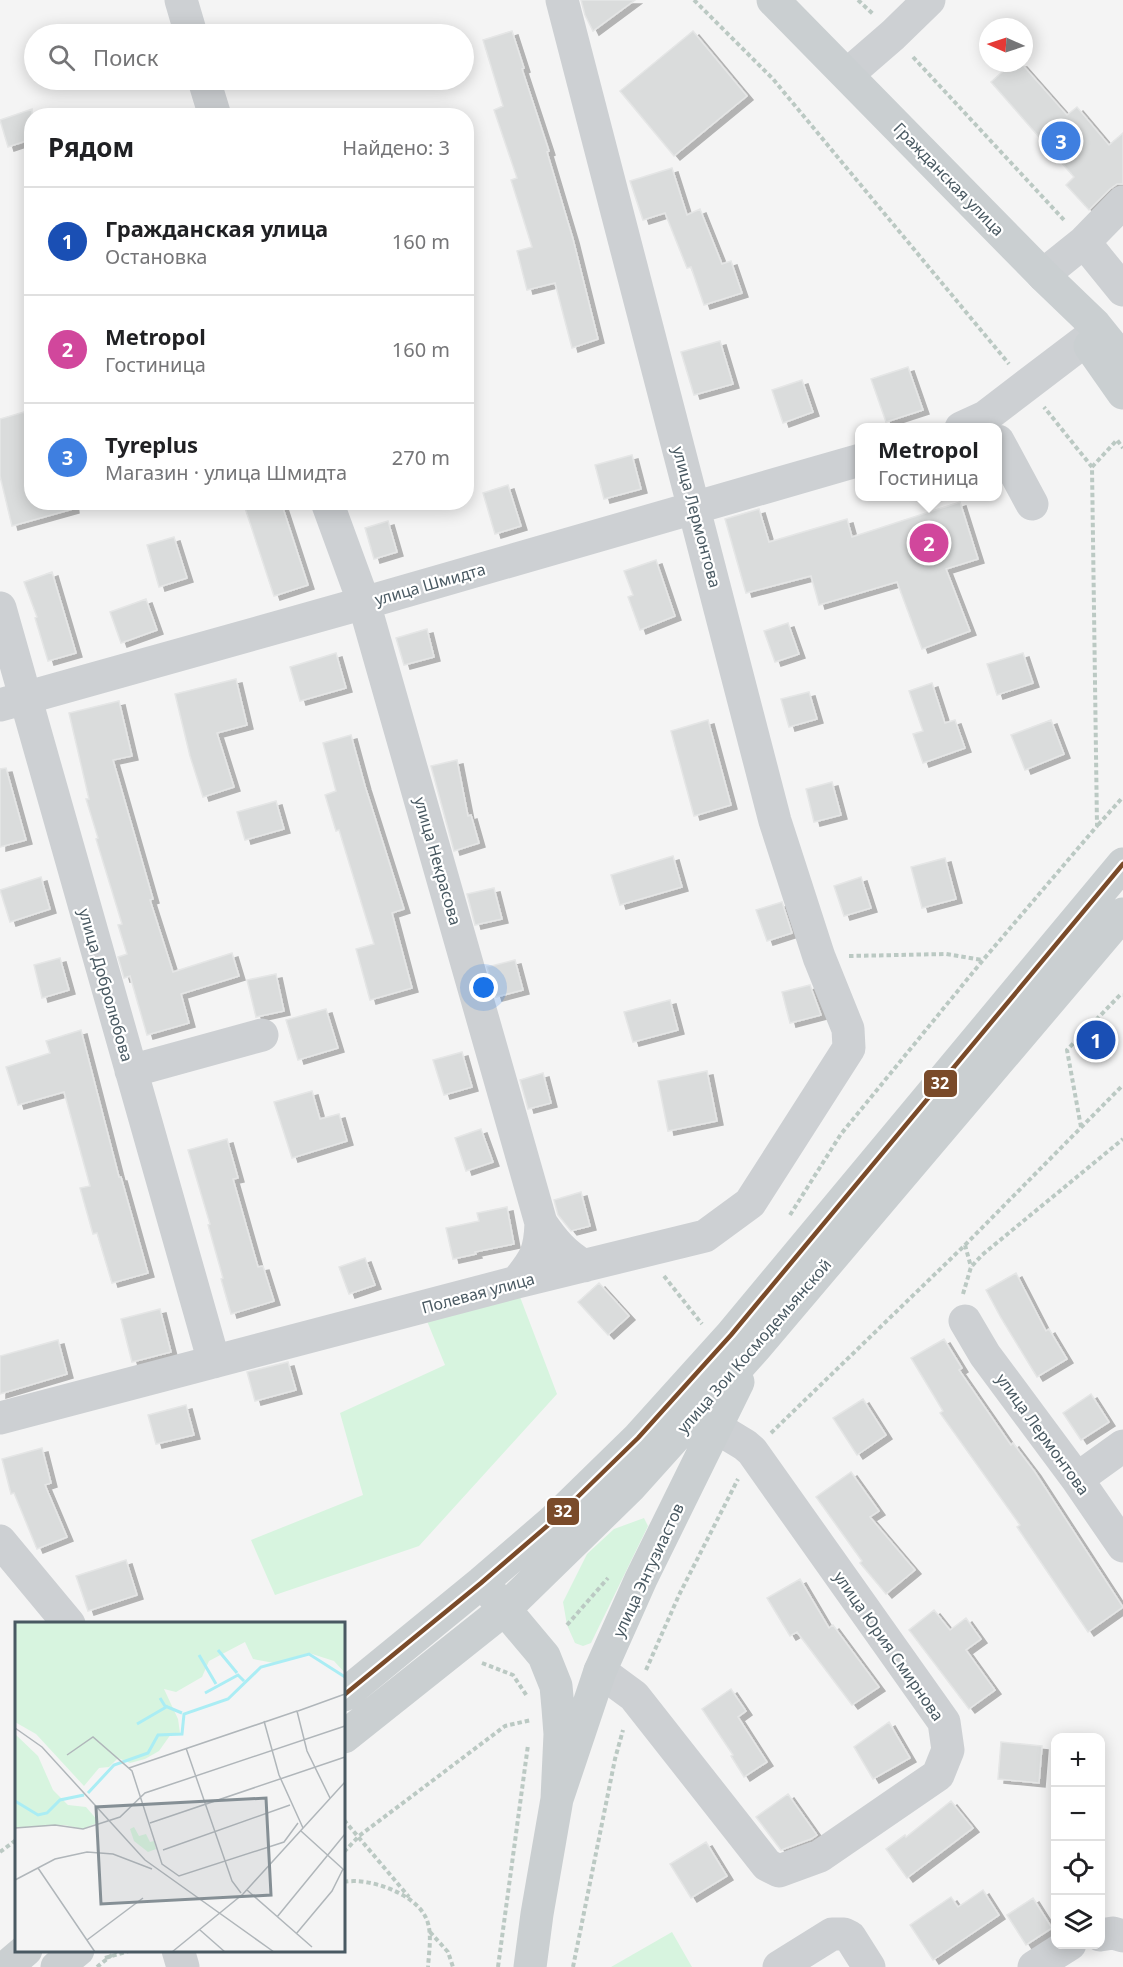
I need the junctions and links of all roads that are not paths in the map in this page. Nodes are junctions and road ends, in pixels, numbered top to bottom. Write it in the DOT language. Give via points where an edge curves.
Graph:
graph roads {
  1 [pos="181,0"];
  2 [pos="562,0"];
  3 [pos="773,0"];
  4 [pos="929,0"];
  5 [pos="188,24"];
  6 [pos="848,74"];
  7 [pos="207,90"];
  8 [pos="213,108"];
  9 [pos="1123,202"];
  10 [pos="1084,242"];
  11 [pos="1043,275"];
  12 [pos="1123,290"];
  13 [pos="1086,340"];
  14 [pos="1123,360"];
  15 [pos="1123,393"];
  16 [pos="989,423"];
  17 [pos="1002,456"];
  18 [pos="855,461"];
  19 [pos="1032,504"];
  20 [pos="695,508"];
  21 [pos="330,510"];
  22 [pos="364,603"];
  23 [pos="0,608"];
  24 [pos="12,701"];
  25 [pos="1123,864"];
  26 [pos="1123,914"];
  27 [pos="848,1029"];
  28 [pos="262,1035"];
  29 [pos="131,1071"];
  30 [pos="541,1223"];
  31 [pos="584,1266"];
  32 [pos="517,1282"];
  33 [pos="965,1321"];
  34 [pos="755,1348"];
  35 [pos="214,1362"];
  36 [pos="0,1418"];
  37 [pos="717,1428"];
  38 [pos="1123,1446"];
  39 [pos="1077,1479"];
  40 [pos="0,1541"];
  41 [pos="1123,1546"];
  42 [pos="482,1583"];
  43 [pos="505,1609"];
  44 [pos="68,1622"];
  45 [pos="600,1671"];
  46 [pos="345,1694"];
  47 [pos="345,1736"];
  48 [pos="557,1799"];
  49 [pos="1105,1935"];
  50 [pos="1123,1936"];
  51 [pos="1062,1949"];
  52 [pos="24,1952"];
  53 [pos="76,1952"];
  54 [pos="179,1952"];
  55 [pos="6,1967"];
  56 [pos="57,1967"];
  57 [pos="183,1967"];
  58 [pos="530,1967"];
  59 [pos="779,1967"];
  60 [pos="869,1967"];
  61 [pos="1034,1967"];
  1 -- 5 [label="street"];
  2 -- 20 [label="street, улица Лермонтова"];
  3 -- 6 [label="main road, Гражданская улица"];
  4 -- 6 [label="street"];
  6 -- 11 [label="main road, Гражданская улица"];
  7 -- 8 [label="street"];
  9 -- 10 [label="street"];
  10 -- 11 [label="street"];
  10 -- 12 [label="street"];
  11 -- 13 [label="main road"];
  11 -- 14 [label="main road, Гражданская улица" via="1095,325"];
  13 -- 15 [label="main road"];
  13 -- 16 [label="street" via="1027,386"];
  17 -- 19 [label="street"];
  18 -- 20 [label="street, улица Шмидта"];
  20 -- 22 [label="street, улица Шмидта"];
  20 -- 27 [label="street, улица Лермонтова" via="775,821 819,957"];
  21 -- 22 [label="street, улица Некрасова"];
  22 -- 24 [label="street, улица Шмидта"];
  22 -- 30 [label="street, улица Некрасова"];
  23 -- 24 [label="street, улица Добролюбова"];
  24 -- 29 [label="street, улица Добролюбова"];
  25 -- 42 [label="main road, улица Зои Космодемьянской" via="731,1335 638,1438"];
  26 -- 34 [label="main road, улица Зои Космодемьянской"];
  27 -- 31 [label="street, Полевая улица" via="849,1048 750,1203 705,1236"];
  28 -- 29 [label="street"];
  29 -- 35 [label="street, улица Добролюбова"];
  30 -- 31 [label="street, улица Некрасова" via="554,1243"];
  30 -- 32 [label="street, улица Некрасова" via="537,1252"];
  31 -- 32 [label="street, Полевая улица"];
  32 -- 35 [label="street, Полевая улица"];
  33 -- 39 [label="street, улица Лермонтова" via="985,1355"];
  34 -- 37 [label="main road, улица Энтузиастов"];
  34 -- 43 [label="main road, улица Зои Космодемьянской" via="630,1487"];
  35 -- 36 [label="street, Полевая улица"];
  37 -- 45 [label="main road, улица Энтузиастов"];
  37 -- 45 [label="street, улица Юрия Смирнова" via="752,1451 944,1722 948,1750 938,1774 820,1856 779,1871 767,1865 634,1696"];
  38 -- 39 [label="street"];
  39 -- 41 [label="street, улица Лермонтова"];
  40 -- 44 [label="street"];
  42 -- 43 [label="main road, улица Энтузиастов"];
  42 -- 46 [label="main road, улица Зои Космодемьянской"];
  43 -- 47 [label="main road, улица Зои Космодемьянской"];
  43 -- 48 [label="main road, улица Энтузиастов" via="544,1656 556,1686 560,1734"];
  45 -- 48 [label="main road, улица Энтузиастов"];
  48 -- 58 [label="main road, улица Энтузиастов"];
  49 -- 50 [label="street"];
  51 -- 61 [label="street"];
  52 -- 55 [label="main road"];
  53 -- 56 [label="main road"];
  54 -- 57 [label="street"];
  59 -- 60 [label="street" via="838,1933 850,1937"];
}
